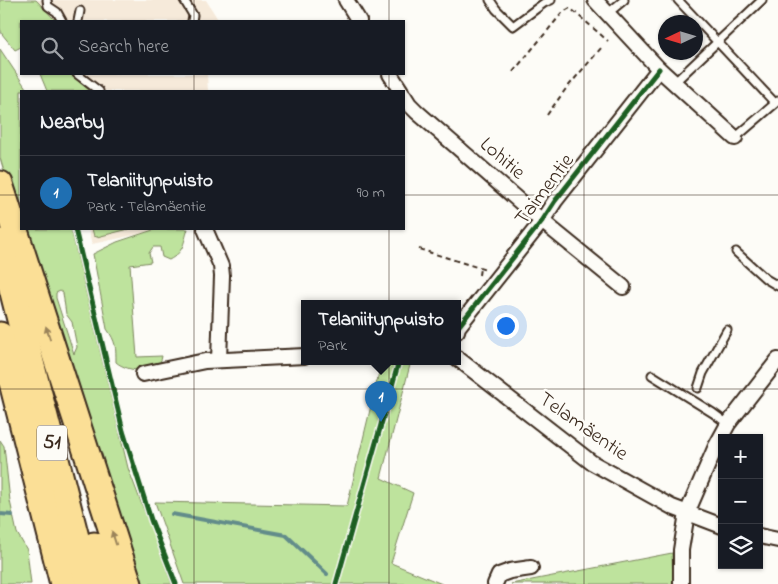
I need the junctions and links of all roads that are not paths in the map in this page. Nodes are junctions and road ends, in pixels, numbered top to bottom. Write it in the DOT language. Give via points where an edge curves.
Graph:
graph roads {
  1 [pos="47,0"];
  2 [pos="184,0"];
  3 [pos="346,0"];
  4 [pos="490,0"];
  5 [pos="551,0"];
  6 [pos="595,0"];
  7 [pos="624,0"];
  8 [pos="678,0"];
  9 [pos="762,0"];
  10 [pos="80,11"];
  11 [pos="607,15"];
  12 [pos="61,20"];
  13 [pos="78,20"];
  14 [pos="192,20"];
  15 [pos="358,20"];
  16 [pos="718,42"];
  17 [pos="658,69"];
  18 [pos="78,75"];
  19 [pos="391,75"];
  20 [pos="674,83"];
  21 [pos="97,90"];
  22 [pos="400,90"];
  23 [pos="405,98"];
  24 [pos="777,102"];
  25 [pos="735,138"];
  26 [pos="0,184"];
  27 [pos="542,221"];
  28 [pos="205,230"];
  29 [pos="0,242"];
  30 [pos="736,252"];
  31 [pos="778,286"];
  32 [pos="623,287"];
  33 [pos="16,302"];
  34 [pos="461,323"];
  35 [pos="727,330"];
  36 [pos="0,335"];
  37 [pos="301,356"];
  38 [pos="219,360"];
  39 [pos="778,360"];
  40 [pos="461,361"];
  41 [pos="143,374"];
  42 [pos="652,375"];
  43 [pos="698,388"];
  44 [pos="0,397"];
  45 [pos="728,424"];
  46 [pos="687,513"];
  47 [pos="718,525"];
  48 [pos="763,537"];
  49 [pos="778,540"];
  50 [pos="531,568"];
  51 [pos="47,584"];
  52 [pos="63,584"];
  53 [pos="88,584"];
  54 [pos="106,584"];
  55 [pos="129,584"];
  56 [pos="495,584"];
  57 [pos="681,584"];
  1 -- 12 [label="lane" via="48,6"];
  2 -- 14 [label="lane" via="193,15"];
  3 -- 15 [label="street"];
  4 -- 5 [label="lane" via="513,26"];
  6 -- 11 [label="street"];
  7 -- 11 [label="lane"];
  8 -- 16 [label="lane"];
  9 -- 16 [label="lane"];
  10 -- 13 [label="lane"];
  11 -- 17 [label="street"];
  16 -- 20 [label="lane"];
  16 -- 24 [label="lane"];
  17 -- 20 [label="street"];
  17 -- 27 [label="street, Taimentie"];
  18 -- 21 [label="lane"];
  19 -- 22 [label="street"];
  20 -- 25 [label="street"];
  23 -- 27 [label="street, Lohitie" via="417,112"];
  24 -- 25 [label="lane"];
  55 -- 26 [label="highway, one-way"];
  27 -- 32 [label="street, Lohitie"];
  27 -- 34 [label="street, Taimentie"];
  28 -- 38 [label="street" via="221,266"];
  29 -- 33 [label="highway, 51"];
  30 -- 31 [label="lane"];
  33 -- 53 [label="highway, 51"];
  33 -- 54 [label="highway" via="46,378"];
  35 -- 43 [label="lane"];
  36 -- 52 [label="highway, 51"];
  37 -- 38 [label="street"];
  38 -- 41 [label="street"];
  39 -- 45 [label="street"];
  40 -- 46 [label="street, Telamäentie" via="591,462"];
  42 -- 45 [label="lane"];
  44 -- 51 [label="highway"];
  45 -- 46 [label="street"];
  46 -- 47 [label="street, Telamäentie"];
  46 -- 57 [label="street" via="681,550"];
  48 -- 49 [label="street"];
  50 -- 56 [label="street" via="499,575"];
}
